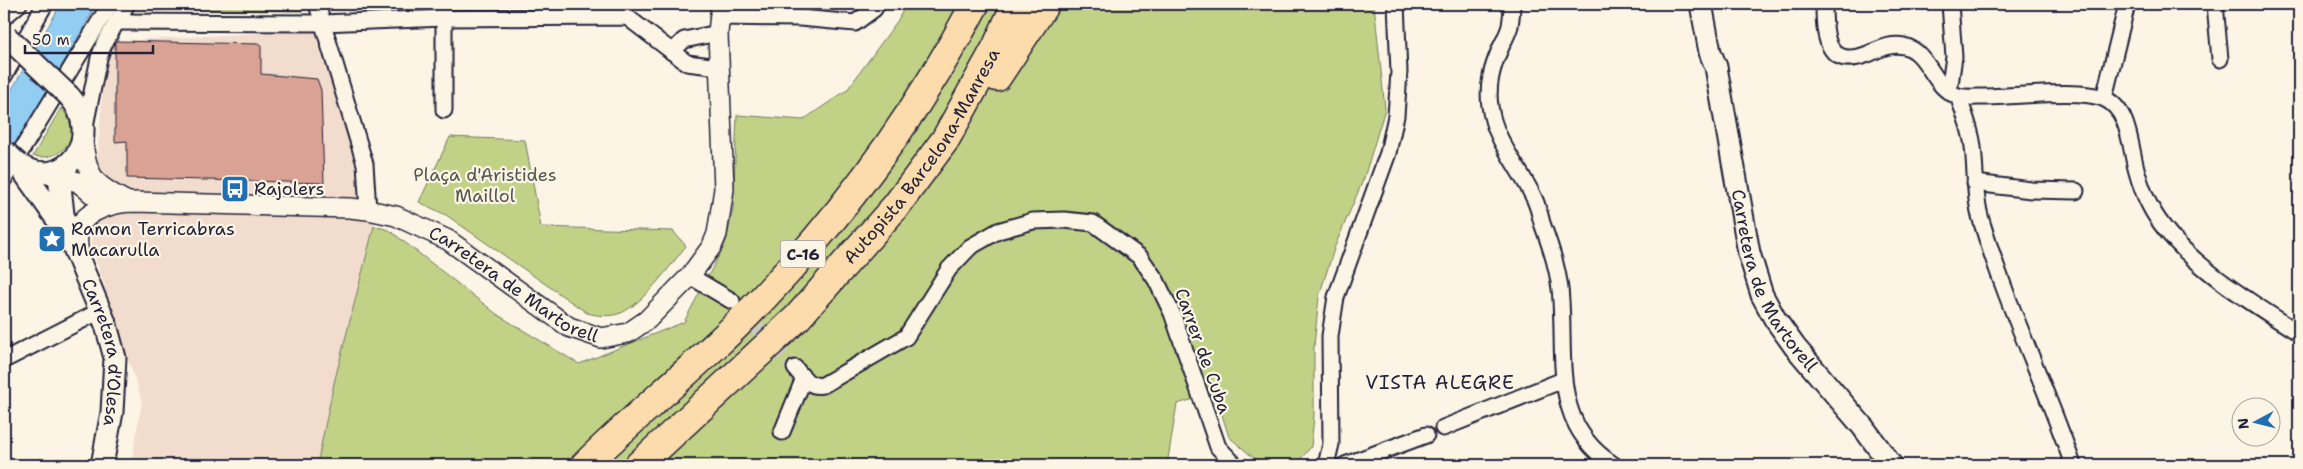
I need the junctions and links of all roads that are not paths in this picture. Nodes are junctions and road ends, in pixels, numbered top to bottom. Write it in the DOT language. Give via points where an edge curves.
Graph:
graph roads {
  1 [pos="19,4"];
  2 [pos="45,4"];
  3 [pos="110,4"];
  4 [pos="127,4"];
  5 [pos="317,4"];
  6 [pos="877,4"];
  7 [pos="975,4"];
  8 [pos="1016,4"];
  9 [pos="1046,4"];
  10 [pos="1396,4"];
  11 [pos="1512,4"];
  12 [pos="1701,4"];
  13 [pos="1713,4"];
  14 [pos="1824,4"];
  15 [pos="1950,4"];
  16 [pos="2128,4"];
  17 [pos="2215,4"];
  18 [pos="444,11"];
  19 [pos="627,11"];
  20 [pos="719,18"];
  21 [pos="116,22"];
  22 [pos="323,23"];
  23 [pos="5,29"];
  24 [pos="672,52"];
  25 [pos="2220,59"];
  26 [pos="718,67"];
  27 [pos="1716,67"];
  28 [pos="4,76"];
  29 [pos="1953,94"];
  30 [pos="2104,98"];
  31 [pos="444,110"];
  32 [pos="84,135"];
  33 [pos="945,140"];
  34 [pos="31,169"];
  35 [pos="1975,183"];
  36 [pos="2076,191"];
  37 [pos="128,202"];
  38 [pos="109,205"];
  39 [pos="368,210"];
  40 [pos="76,248"];
  41 [pos="690,276"];
  42 [pos="732,301"];
  43 [pos="100,310"];
  44 [pos="2299,333"];
  45 [pos="4,360"];
  46 [pos="1563,380"];
  47 [pos="1443,428"];
  48 [pos="782,432"];
  49 [pos="1426,435"];
  50 [pos="1594,460"];
  51 [pos="102,465"];
  52 [pos="585,465"];
  53 [pos="639,465"];
  54 [pos="1235,465"];
  55 [pos="1326,465"];
  56 [pos="1345,465"];
  57 [pos="1614,465"];
  58 [pos="1891,465"];
  59 [pos="2073,465"];
  1 -- 23 [label="street"];
  2 -- 28 [label="street"];
  3 -- 34 [label="street"];
  4 -- 21 [label="street"];
  5 -- 22 [label="street"];
  6 -- 20 [label="street" via="855,23 800,18"];
  7 -- 52 [label="highway, Autopista Barcelona-Manresa / C-16" via="942,65 881,158 815,241 763,298"];
  8 -- 33 [label="highway, Autopista Barcelona-Manresa / C-16" via="996,48"];
  9 -- 33 [label="highway" via="992,85"];
  10 -- 55 [label="street" via="1400,72 1396,116 1388,153 1336,297 1330,336 1331,444"];
  11 -- 46 [label="street" via="1510,27 1488,86 1490,108 1498,132 1534,200 1554,259 1561,299"];
  12 -- 27 [label="main road, Carretera de Martorell"];
  13 -- 27 [label="main road, Carretera de Martorell" via="1720,52"];
  14 -- 29 [label="street" via="1829,46 1835,54 1853,58 1889,46 1907,46"];
  15 -- 29 [label="street"];
  16 -- 30 [label="street"];
  17 -- 25 [label="street"];
  18 -- 19 [label="street"];
  18 -- 22 [label="street"];
  18 -- 31 [label="street"];
  19 -- 24 [label="street"];
  20 -- 24 [label="street" via="684,40"];
  20 -- 26 [label="street, Carretera de Martorell"];
  21 -- 22 [label="street"];
  21 -- 32 [label="street" via="98,58"];
  22 -- 39 [label="street" via="365,164"];
  23 -- 32 [label="main road, bridge" via="80,109"];
  24 -- 26 [label="street" via="687,62"];
  26 -- 41 [label="street, Carretera de Martorell" via="723,208 712,246"];
  27 -- 58 [label="main road, Carretera de Martorell" via="1749,253 1762,296 1790,340"];
  29 -- 30 [label="street" via="2004,97 2054,94"];
  29 -- 35 [label="street" via="1973,146"];
  30 -- 44 [label="street" via="2117,108 2122,117 2143,188 2171,236 2205,267"];
  32 -- 34 [label="main road"];
  32 -- 37 [label="street" via="85,165 93,178"];
  33 -- 53 [label="highway, Autopista Barcelona-Manresa / C-16" via="896,206 797,318"];
  34 -- 38 [label="street" via="78,182"];
  34 -- 40 [label="main road" via="48,204"];
  34 -- 40 [label="main road" via="60,203"];
  35 -- 36 [label="street"];
  35 -- 59 [label="street" via="1984,230"];
  37 -- 38 [label="street, Carretera de Martorell"];
  37 -- 39 [label="street, Carretera de Martorell"];
  38 -- 40 [label="street" via="86,218 80,227"];
  39 -- 41 [label="street, Carretera de Martorell" via="396,216 436,233 569,327 601,338 618,336 636,328"];
  40 -- 43 [label="main road, Carretera d'Olesa"];
  41 -- 42 [label="street"];
  43 -- 45 [label="street"];
  43 -- 51 [label="main road, Carretera d'Olesa" via="113,348 115,383"];
  46 -- 47 [label="street"];
  46 -- 50 [label="street" via="1573,414"];
  48 -- 54 [label="street, Carrer de Cuba" via="799,373 816,387 823,386 906,337 949,269 970,247 998,231 1034,222 1064,220 1093,223 1140,257 1172,313 1218,448"];
  49 -- 56 [label="street"];
  50 -- 57 [label="street"];
}
